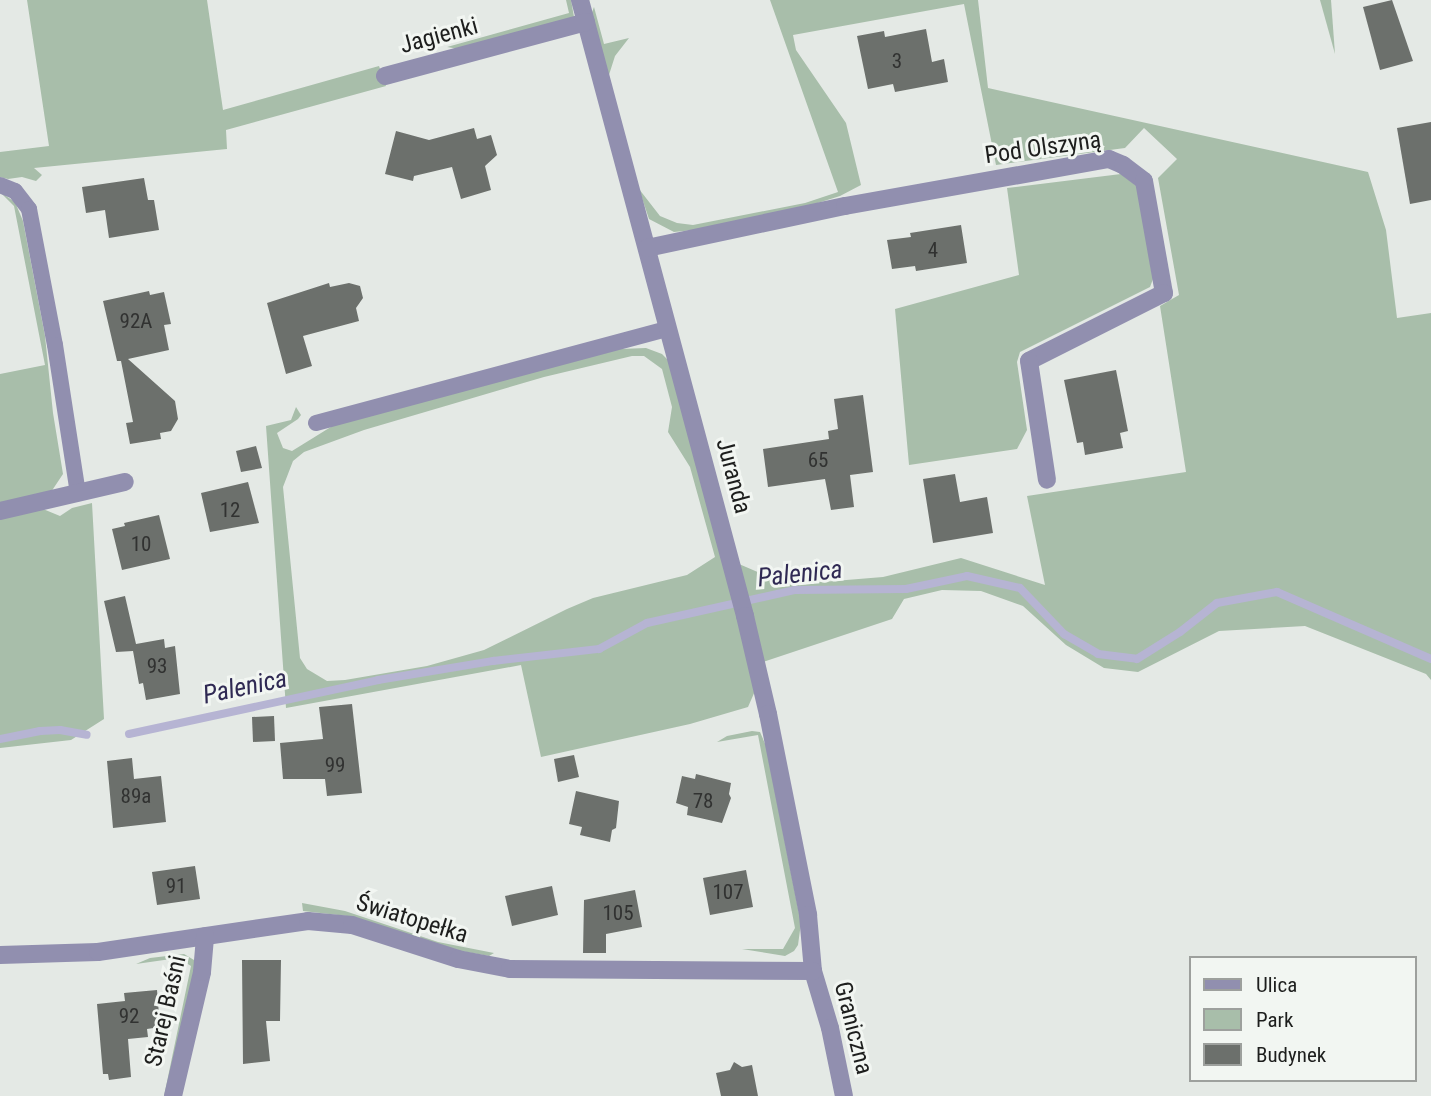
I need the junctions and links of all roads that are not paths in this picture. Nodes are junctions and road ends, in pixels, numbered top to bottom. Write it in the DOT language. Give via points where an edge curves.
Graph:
graph roads {
  1 [pos="580,0"];
  2 [pos="586,22"];
  3 [pos="386,76"];
  4 [pos="0,185"];
  5 [pos="647,248"];
  6 [pos="668,329"];
  7 [pos="316,423"];
  8 [pos="1046,480"];
  9 [pos="125,482"];
  10 [pos="78,493"];
  11 [pos="0,511"];
  12 [pos="205,936"];
  13 [pos="0,955"];
  14 [pos="813,971"];
  15 [pos="173,1096"];
  16 [pos="844,1096"];
  1 -- 2 [label="street, Juranda"];
  2 -- 3 [label="street, Jagienki"];
  2 -- 5 [label="street, Juranda"];
  4 -- 10 [label="lane" via="15,191 29,209"];
  5 -- 6 [label="street, Juranda"];
  5 -- 8 [label="street, Pod Olszyną" via="1083,163 1109,159 1123,165 1144,181 1164,293 1028,361"];
  6 -- 7 [label="lane"];
  6 -- 14 [label="street, Juranda" via="768,714 808,915"];
  9 -- 10 [label="street"];
  10 -- 11 [label="street"];
  12 -- 13 [label="street, Światopełka" via="98,952"];
  12 -- 14 [label="street, Światopełka" via="291,921 330,921 457,959 510,969"];
  12 -- 15 [label="street, Starej Baśni" via="202,972"];
  14 -- 16 [label="street, Graniczna"];
}
